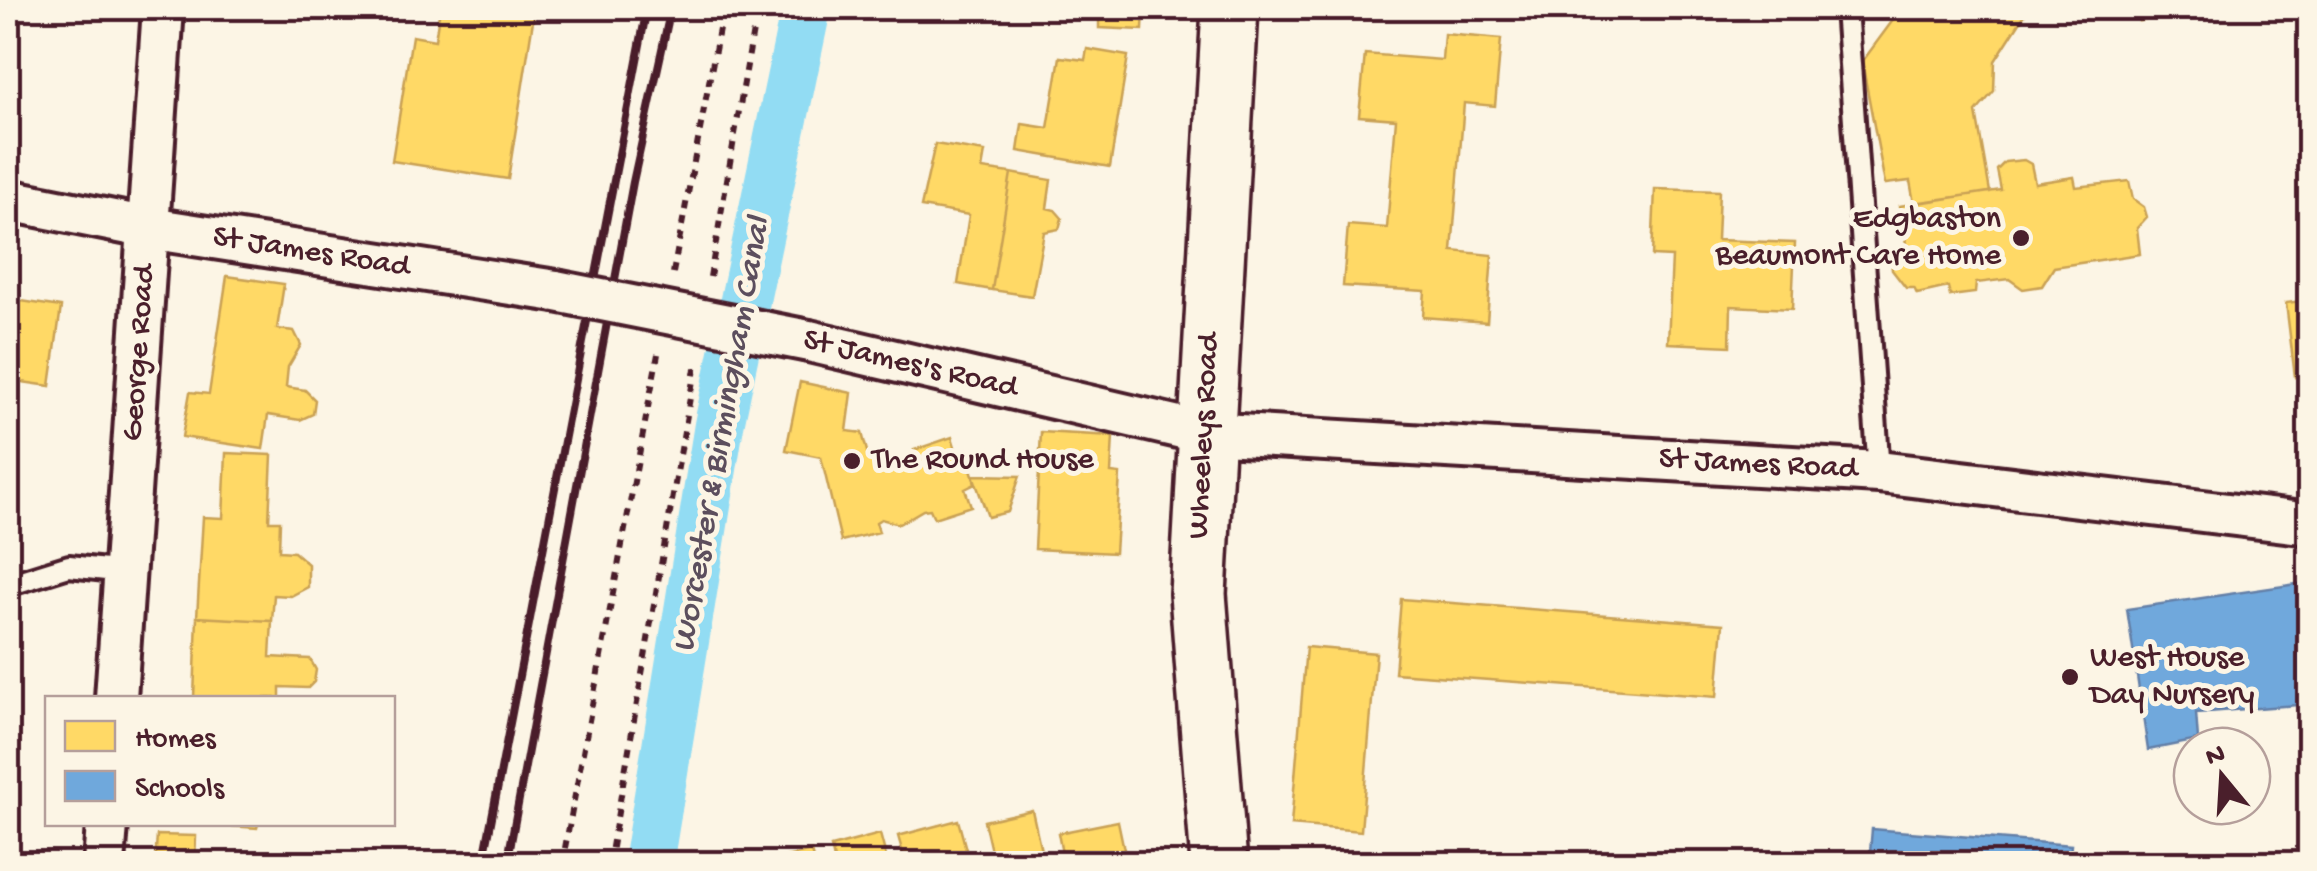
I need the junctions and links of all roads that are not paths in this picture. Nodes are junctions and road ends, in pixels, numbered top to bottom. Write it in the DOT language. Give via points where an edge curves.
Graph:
graph roads {
  1 [pos="162,8"];
  2 [pos="1230,8"];
  3 [pos="1846,8"];
  4 [pos="8,200"];
  5 [pos="149,228"];
  6 [pos="556,292"];
  7 [pos="1204,433"];
  8 [pos="1879,472"];
  9 [pos="2310,524"];
  10 [pos="125,572"];
  11 [pos="8,585"];
  12 [pos="116,696"];
  13 [pos="107,826"];
  14 [pos="104,864"];
  15 [pos="1219,864"];
  1 -- 5 [label="street, George Road"];
  2 -- 7 [label="street, Wheeleys Road"];
  3 -- 8 [label="lane"];
  4 -- 5 [label="street, St James Road"];
  5 -- 6 [label="street, St James Road"];
  5 -- 10 [label="street, George Road"];
  6 -- 7 [label="street, St James's Road, bridge" via="809,341"];
  7 -- 8 [label="street, St James Road"];
  7 -- 15 [label="street, Wheeleys Road" via="1198,594"];
  8 -- 9 [label="street, St James Road"];
  10 -- 11 [label="lane" via="69,566"];
  10 -- 12 [label="street, George Road"];
  13 -- 14 [label="street"];
}
